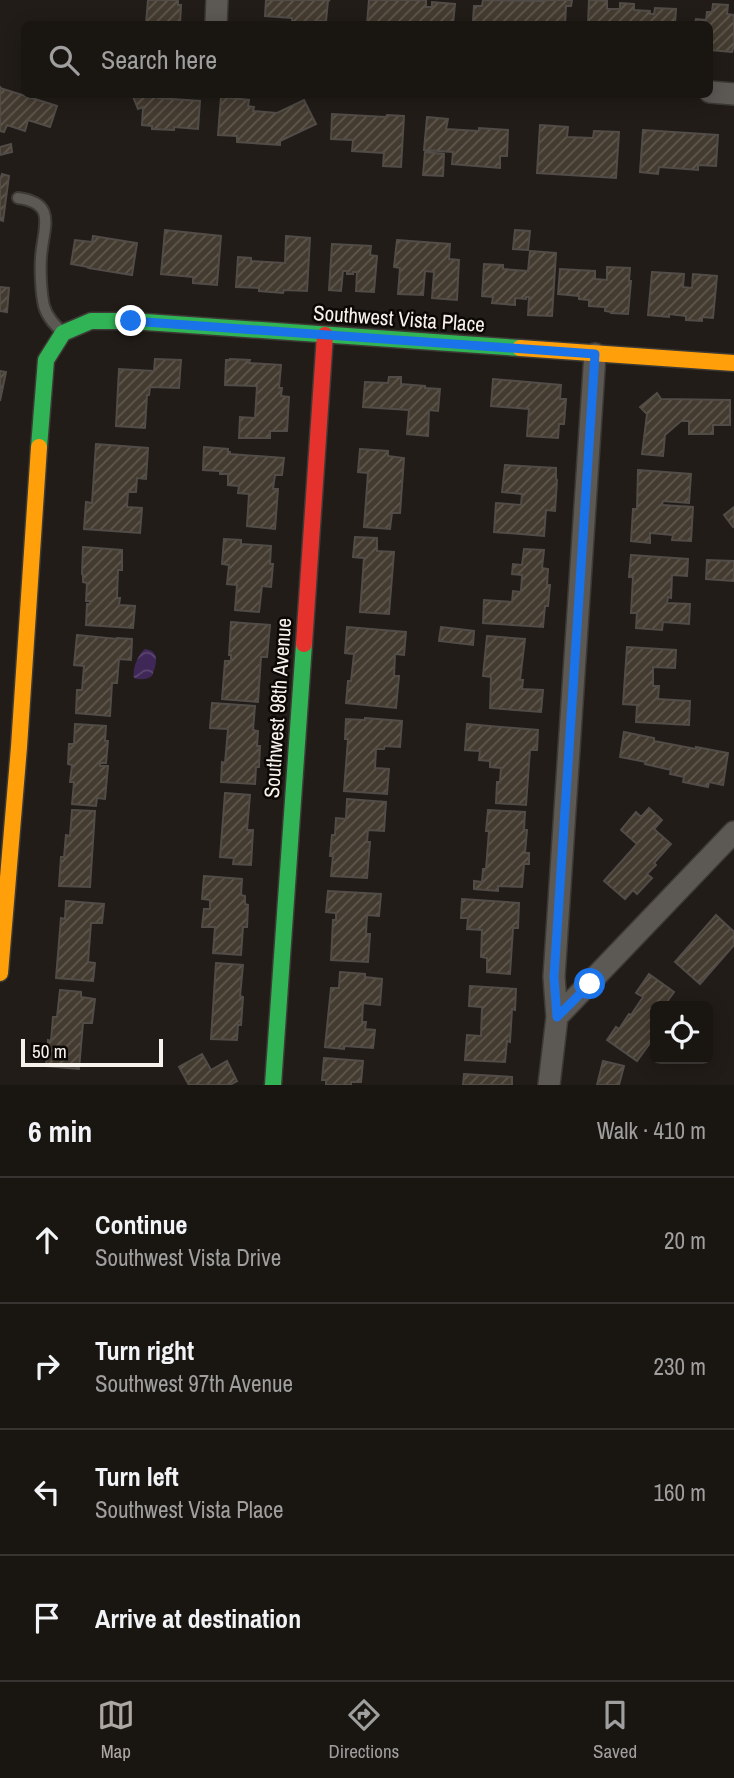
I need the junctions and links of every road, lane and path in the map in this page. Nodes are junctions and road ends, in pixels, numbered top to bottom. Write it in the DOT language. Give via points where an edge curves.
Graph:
graph roads {
  1 [pos="217,0"];
  2 [pos="216,21"];
  3 [pos="713,92"];
  4 [pos="734,94"];
  5 [pos="18,198"];
  6 [pos="63,333"];
  7 [pos="325,335"];
  8 [pos="595,354"];
  9 [pos="734,363"];
  10 [pos="734,832"];
  11 [pos="0,973"];
  12 [pos="557,1017"];
  13 [pos="273,1085"];
  14 [pos="549,1085"];
  1 -- 2 [label="street"];
  3 -- 4 [label="street"];
  5 -- 6 [label="lane" via="36,202 44,214 44,305"];
  6 -- 7 [label="street, Southwest Vista Place" via="91,321 131,321"];
  6 -- 11 [label="street" via="46,360"];
  7 -- 8 [label="street, Southwest Vista Place"];
  7 -- 13 [label="street, Southwest 98th Avenue"];
  8 -- 9 [label="street, Southwest Vista Place"];
  8 -- 12 [label="street" via="554,977"];
  10 -- 12 [label="street"];
  12 -- 14 [label="street"];
}
